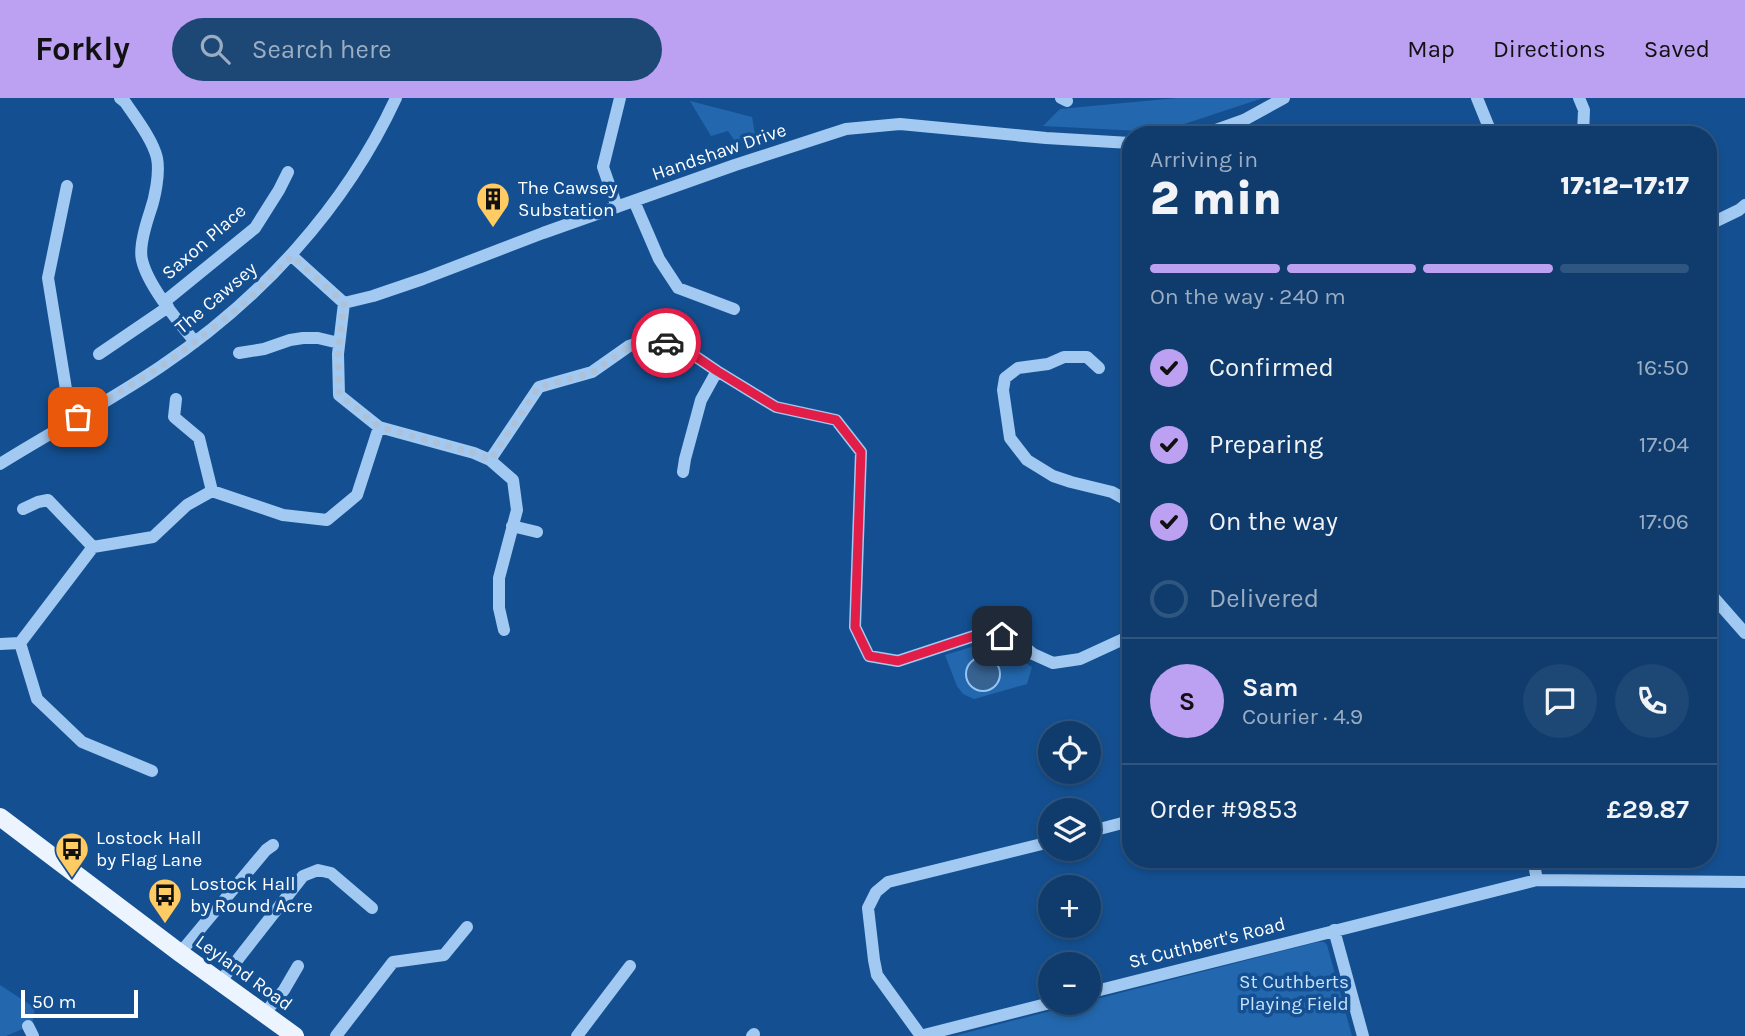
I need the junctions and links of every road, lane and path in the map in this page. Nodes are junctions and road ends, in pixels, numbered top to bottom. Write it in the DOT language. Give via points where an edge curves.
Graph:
graph roads {
  1 [pos="120,98"];
  2 [pos="396,98"];
  3 [pos="620,98"];
  4 [pos="1284,98"];
  5 [pos="1477,98"];
  6 [pos="1579,98"];
  7 [pos="1227,126"];
  8 [pos="1488,126"];
  9 [pos="1583,126"];
  10 [pos="1122,143"];
  11 [pos="288,172"];
  12 [pos="67,186"];
  13 [pos="634,201"];
  14 [pos="1745,205"];
  15 [pos="617,207"];
  16 [pos="1717,221"];
  17 [pos="292,256"];
  18 [pos="344,303"];
  19 [pos="166,304"];
  20 [pos="734,309"];
  21 [pos="195,342"];
  22 [pos="339,344"];
  23 [pos="239,353"];
  24 [pos="99,354"];
  25 [pos="1099,368"];
  26 [pos="717,371"];
  27 [pos="176,399"];
  28 [pos="78,417"];
  29 [pos="379,427"];
  30 [pos="490,460"];
  31 [pos="0,464"];
  32 [pos="683,472"];
  33 [pos="212,491"];
  34 [pos="1122,498"];
  35 [pos="23,509"];
  36 [pos="512,526"];
  37 [pos="537,532"];
  38 [pos="93,547"];
  39 [pos="1717,601"];
  40 [pos="504,631"];
  41 [pos="1745,633"];
  42 [pos="1122,640"];
  43 [pos="20,643"];
  44 [pos="0,644"];
  45 [pos="152,771"];
  46 [pos="0,817"];
  47 [pos="1122,823"];
  48 [pos="1101,829"];
  49 [pos="273,845"];
  50 [pos="1038,845"];
  51 [pos="1535,868"];
  52 [pos="1537,880"];
  53 [pos="1745,882"];
  54 [pos="372,908"];
  55 [pos="467,927"];
  56 [pos="1334,930"];
  57 [pos="180,953"];
  58 [pos="298,966"];
  59 [pos="631,966"];
  60 [pos="220,982"];
  61 [pos="1101,990"];
  62 [pos="1038,1006"];
  63 [pos="264,1014"];
  64 [pos="295,1036"];
  65 [pos="337,1036"];
  66 [pos="577,1036"];
  67 [pos="920,1036"];
  68 [pos="1363,1036"];
  1 -- 19 [label="street, Saxon Place" via="145,131 157,158 141,258"];
  2 -- 17 [label="street, The Cawsey" via="359,165"];
  3 -- 15 [label="street" via="603,167"];
  4 -- 7 [label="street"];
  5 -- 8 [label="street"];
  6 -- 9 [label="street"];
  10 -- 13 [label="street, Handshaw Drive" via="900,124 846,129"];
  11 -- 19 [label="street, Saxon Place" via="255,228"];
  12 -- 28 [label="street" via="48,278 66,389"];
  13 -- 15 [label="street, Handshaw Drive"];
  13 -- 20 [label="street, Handshaw Drive" via="659,259 678,288"];
  14 -- 16 [label="street"];
  15 -- 18 [label="street, Handshaw Drive" via="423,279"];
  17 -- 18 [label="street"];
  17 -- 21 [label="street, The Cawsey" via="246,302"];
  18 -- 22 [label="street"];
  19 -- 21 [label="street, Saxon Place"];
  19 -- 24 [label="street, Saxon Place"];
  21 -- 28 [label="street, The Cawsey"];
  22 -- 23 [label="street" via="303,338"];
  22 -- 29 [label="street" via="339,394"];
  25 -- 34 [label="street" via="1087,357 1064,357 1018,368 1004,378 1010,438 1027,460 1046,472"];
  26 -- 30 [label="street" via="680,346 644,341 629,346 592,373 539,387"];
  26 -- 32 [label="street" via="701,400"];
  26 -- 42 [label="street" via="776,407 836,420 861,452 855,627 869,656 898,661 983,633 1017,641 1053,663 1080,659"];
  27 -- 33 [label="street" via="174,418 199,438"];
  28 -- 31 [label="street, The Cawsey"];
  29 -- 30 [label="street"];
  29 -- 33 [label="street" via="357,495 327,520 283,515"];
  30 -- 36 [label="street" via="513,480 517,510"];
  33 -- 38 [label="street" via="187,505 153,537"];
  35 -- 38 [label="street" via="48,500"];
  36 -- 37 [label="street"];
  36 -- 40 [label="street" via="499,578"];
  38 -- 43 [label="street"];
  39 -- 41 [label="street"];
  43 -- 44 [label="street"];
  43 -- 45 [label="street" via="37,699 82,742"];
  46 -- 57 [label="main road, Leyland Road"];
  47 -- 48 [label="street"];
  49 -- 57 [label="street"];
  50 -- 67 [label="street" via="888,882 876,892 868,908 877,975"];
  51 -- 52 [label="street"];
  52 -- 53 [label="street, St Cuthbert's Road"];
  52 -- 56 [label="street, St Cuthbert's Road"];
  54 -- 60 [label="street" via="331,873 318,870 303,876"];
  55 -- 65 [label="street" via="444,956 393,962"];
  56 -- 61 [label="street, St Cuthbert's Road"];
  56 -- 68 [label="street"];
  57 -- 60 [label="main road, Leyland Road"];
  58 -- 63 [label="street"];
  59 -- 66 [label="street"];
  60 -- 63 [label="main road, Leyland Road"];
  62 -- 67 [label="street"];
  63 -- 64 [label="main road, Leyland Road"];
}
